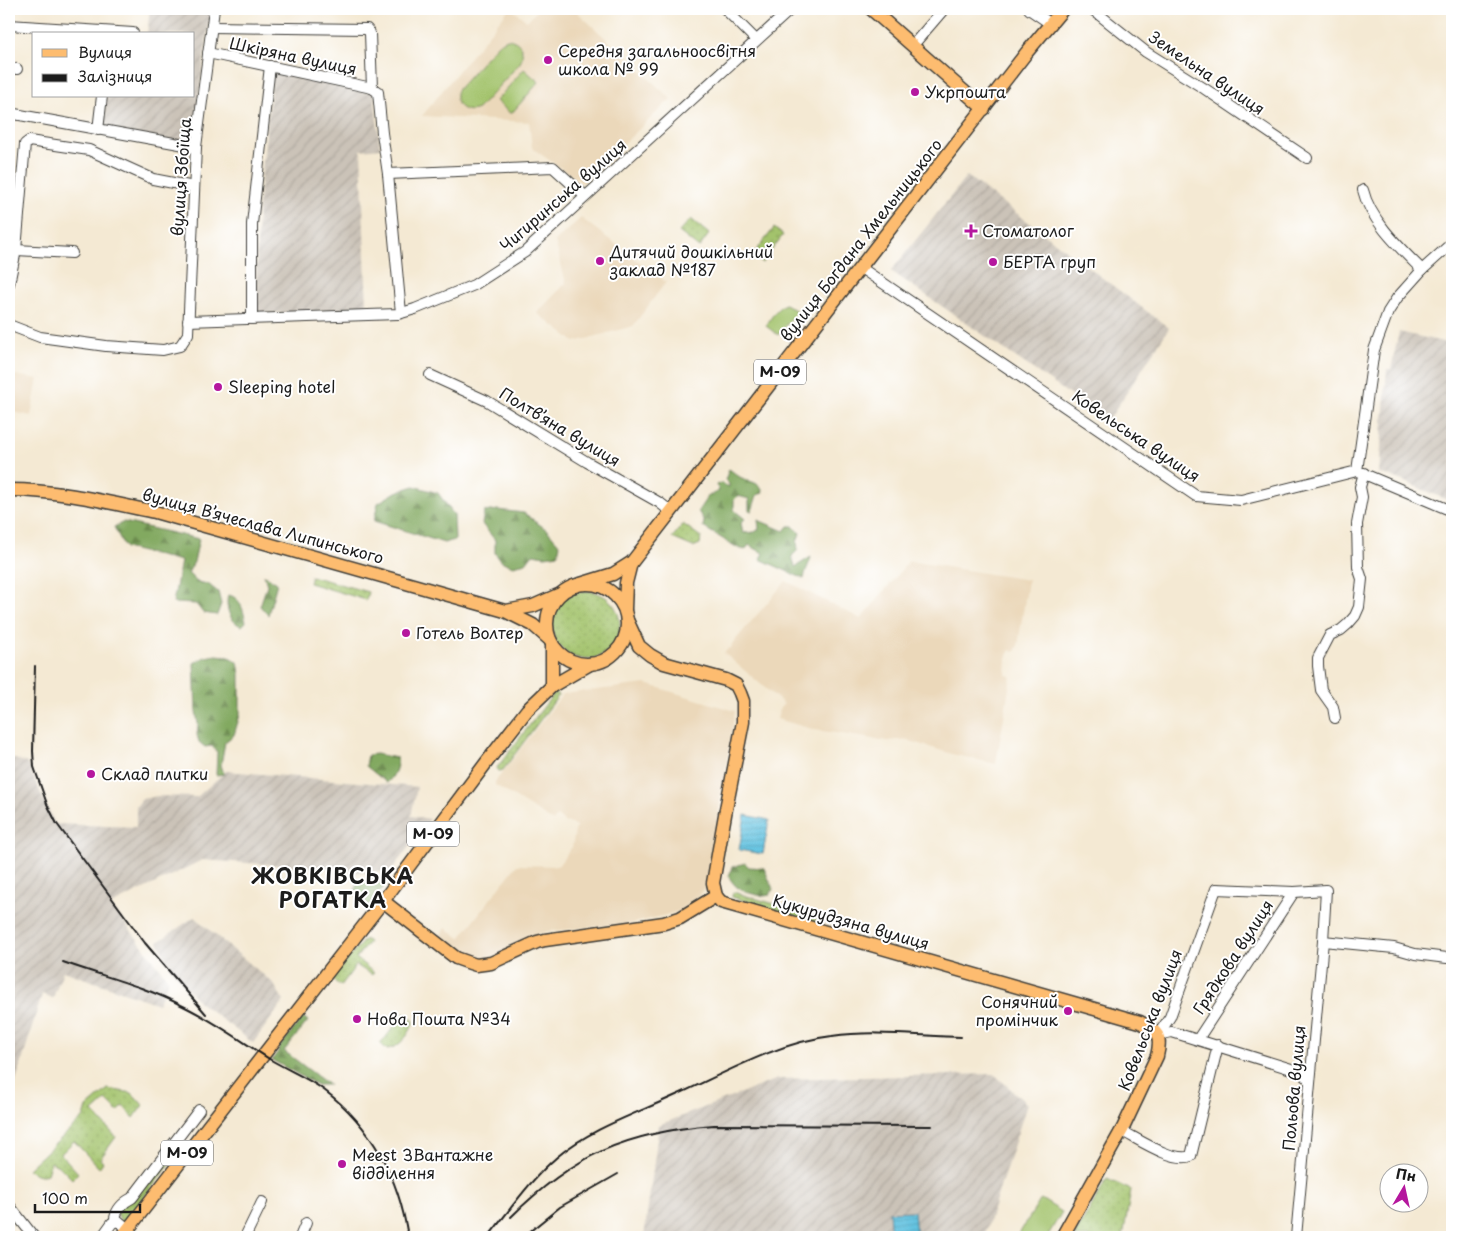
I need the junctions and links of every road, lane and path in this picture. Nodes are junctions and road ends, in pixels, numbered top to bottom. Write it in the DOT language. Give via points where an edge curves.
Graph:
graph roads {
  1 [pos="214,9"];
  2 [pos="725,9"];
  3 [pos="791,9"];
  4 [pos="871,9"];
  5 [pos="944,9"];
  6 [pos="1029,9"];
  7 [pos="1063,9"];
  8 [pos="1092,9"];
  9 [pos="1051,24"];
  10 [pos="9,25"];
  11 [pos="212,28"];
  12 [pos="97,32"];
  13 [pos="756,40"];
  14 [pos="913,45"];
  15 [pos="208,53"];
  16 [pos="270,66"];
  17 [pos="372,88"];
  18 [pos="102,98"];
  19 [pos="984,109"];
  20 [pos="9,114"];
  21 [pos="98,130"];
  22 [pos="196,147"];
  23 [pos="1307,158"];
  24 [pos="388,174"];
  25 [pos="194,186"];
  26 [pos="1363,190"];
  27 [pos="585,196"];
  28 [pos="1452,243"];
  29 [pos="12,248"];
  30 [pos="72,253"];
  31 [pos="861,268"];
  32 [pos="1422,270"];
  33 [pos="9,284"];
  34 [pos="401,313"];
  35 [pos="252,319"];
  36 [pos="188,320"];
  37 [pos="9,325"];
  38 [pos="430,375"];
  39 [pos="1360,472"];
  40 [pos="9,490"];
  41 [pos="670,511"];
  42 [pos="1452,511"];
  43 [pos="631,563"];
  44 [pos="574,586"];
  45 [pos="562,592"];
  46 [pos="505,611"];
  47 [pos="626,617"];
  48 [pos="551,642"];
  49 [pos="590,664"];
  50 [pos="552,686"];
  51 [pos="1335,718"];
  52 [pos="1294,892"];
  53 [pos="716,896"];
  54 [pos="384,901"];
  55 [pos="1324,941"];
  56 [pos="1447,958"];
  57 [pos="1158,1035"];
  58 [pos="1198,1039"];
  59 [pos="1218,1046"];
  60 [pos="1310,1080"];
  61 [pos="199,1110"];
  62 [pos="1122,1131"];
  63 [pos="262,1202"];
  64 [pos="9,1205"];
  65 [pos="306,1223"];
  66 [pos="122,1229"];
  67 [pos="34,1237"];
  68 [pos="102,1237"];
  69 [pos="245,1237"];
  70 [pos="300,1237"];
  71 [pos="1062,1237"];
  72 [pos="1296,1237"];
  1 -- 11 [label="street, вулиця Збоїща"];
  2 -- 13 [label="street"];
  3 -- 13 [label="street, Чигиринська вулиця"];
  4 -- 14 [label="main road"];
  5 -- 14 [label="street"];
  6 -- 9 [label="street"];
  7 -- 9 [label="main road, вулиця Богдана Хмельницького / М-09"];
  8 -- 23 [label="street, Земельна вулиця" via="1146,52"];
  9 -- 19 [label="main road, вулиця Богдана Хмельницького / М-09"];
  10 -- 12 [label="street"];
  11 -- 15 [label="street, вулиця Збоїща"];
  11 -- 17 [label="street" via="367,29 370,33"];
  13 -- 27 [label="street, Чигиринська вулиця"];
  14 -- 19 [label="main road"];
  15 -- 16 [label="street, Шкіряна вулиця"];
  15 -- 22 [label="street, вулиця Збоїща"];
  16 -- 17 [label="street, Шкіряна вулиця"];
  16 -- 35 [label="street" via="252,224"];
  17 -- 24 [label="street" via="378,92"];
  18 -- 21 [label="street"];
  19 -- 31 [label="main road, вулиця Богдана Хмельницького / М-09"];
  20 -- 21 [label="street"];
  21 -- 22 [label="street"];
  22 -- 25 [label="street, вулиця Збоїща"];
  24 -- 27 [label="street" via="553,167"];
  24 -- 34 [label="street"];
  25 -- 29 [label="street" via="153,179 89,150 29,141"];
  25 -- 36 [label="street, вулиця Збоїща"];
  26 -- 32 [label="street" via="1384,228"];
  27 -- 34 [label="street, Чигиринська вулиця" via="525,252 499,270 474,285"];
  28 -- 32 [label="street"];
  29 -- 30 [label="street"];
  29 -- 33 [label="street"];
  31 -- 39 [label="street, Ковельська вулиця" via="1196,496 1241,500"];
  31 -- 41 [label="main road, вулиця Богдана Хмельницького / М-09"];
  32 -- 39 [label="street" via="1388,312 1374,350"];
  34 -- 35 [label="street, Чигиринська вулиця"];
  35 -- 36 [label="street, Чигиринська вулиця"];
  36 -- 37 [label="street, вулиця Збоїща" via="188,334 180,346 163,350 40,337"];
  38 -- 41 [label="street, Полтвʼяна вулиця" via="487,401"];
  39 -- 42 [label="street"];
  39 -- 51 [label="street" via="1362,497 1357,524 1358,567 1362,578 1359,607 1348,624 1330,635 1318,658 1321,690 1333,706"];
  40 -- 46 [label="main road, вулиця Вʼячеслава Липинського" via="52,493 155,512"];
  41 -- 43 [label="main road, вулиця Богдана Хмельницького / М-09"];
  43 -- 44 [label="main road, вулиця Богдана Хмельницького / М-09" via="613,574"];
  43 -- 47 [label="main road, вулиця Богдана Хмельницького / М-09" via="626,583"];
  44 -- 45 [label="main road, М-09"];
  44 -- 47 [label="main road" via="593,585 610,591 622,605"];
  45 -- 46 [label="main road, вулиця Вʼячеслава Липинського" via="533,606"];
  45 -- 48 [label="main road" via="546,623"];
  46 -- 48 [label="main road, вулиця Вʼячеслава Липинського" via="533,625"];
  47 -- 49 [label="main road, М-09" via="627,630 620,648 605,660"];
  47 -- 53 [label="main road" via="639,646 650,655 726,680 736,685 743,701 743,722 713,882"];
  48 -- 49 [label="main road" via="564,657"];
  48 -- 50 [label="main road"];
  49 -- 50 [label="main road, М-09"];
  50 -- 54 [label="main road, М-09" via="527,710"];
  52 -- 55 [label="street, Польова вулиця" via="1326,890"];
  52 -- 57 [label="street, Ковельська вулиця" via="1216,889 1170,1016"];
  52 -- 58 [label="street, Грядкова вулиця"];
  53 -- 54 [label="main road" via="680,918 664,923 537,942 491,963 476,965 456,958"];
  53 -- 57 [label="main road, Кукурудзяна вулиця" via="728,905 829,931 1140,1022"];
  54 -- 66 [label="main road, М-09"];
  55 -- 56 [label="street" via="1394,948"];
  55 -- 60 [label="street, Польова вулиця"];
  57 -- 58 [label="street" via="1172,1032"];
  57 -- 62 [label="main road, Ковельська вулиця" via="1157,1056"];
  58 -- 59 [label="street"];
  59 -- 60 [label="street" via="1301,1072"];
  59 -- 62 [label="street" via="1191,1156 1162,1152"];
  60 -- 72 [label="street, Польова вулиця"];
  61 -- 66 [label="street" via="132,1198 124,1202 117,1212 115,1218"];
  62 -- 71 [label="main road, Ковельська вулиця"];
  63 -- 69 [label="street"];
  64 -- 67 [label="street"];
  65 -- 70 [label="street"];
  66 -- 68 [label="street" via="112,1223"];
}
